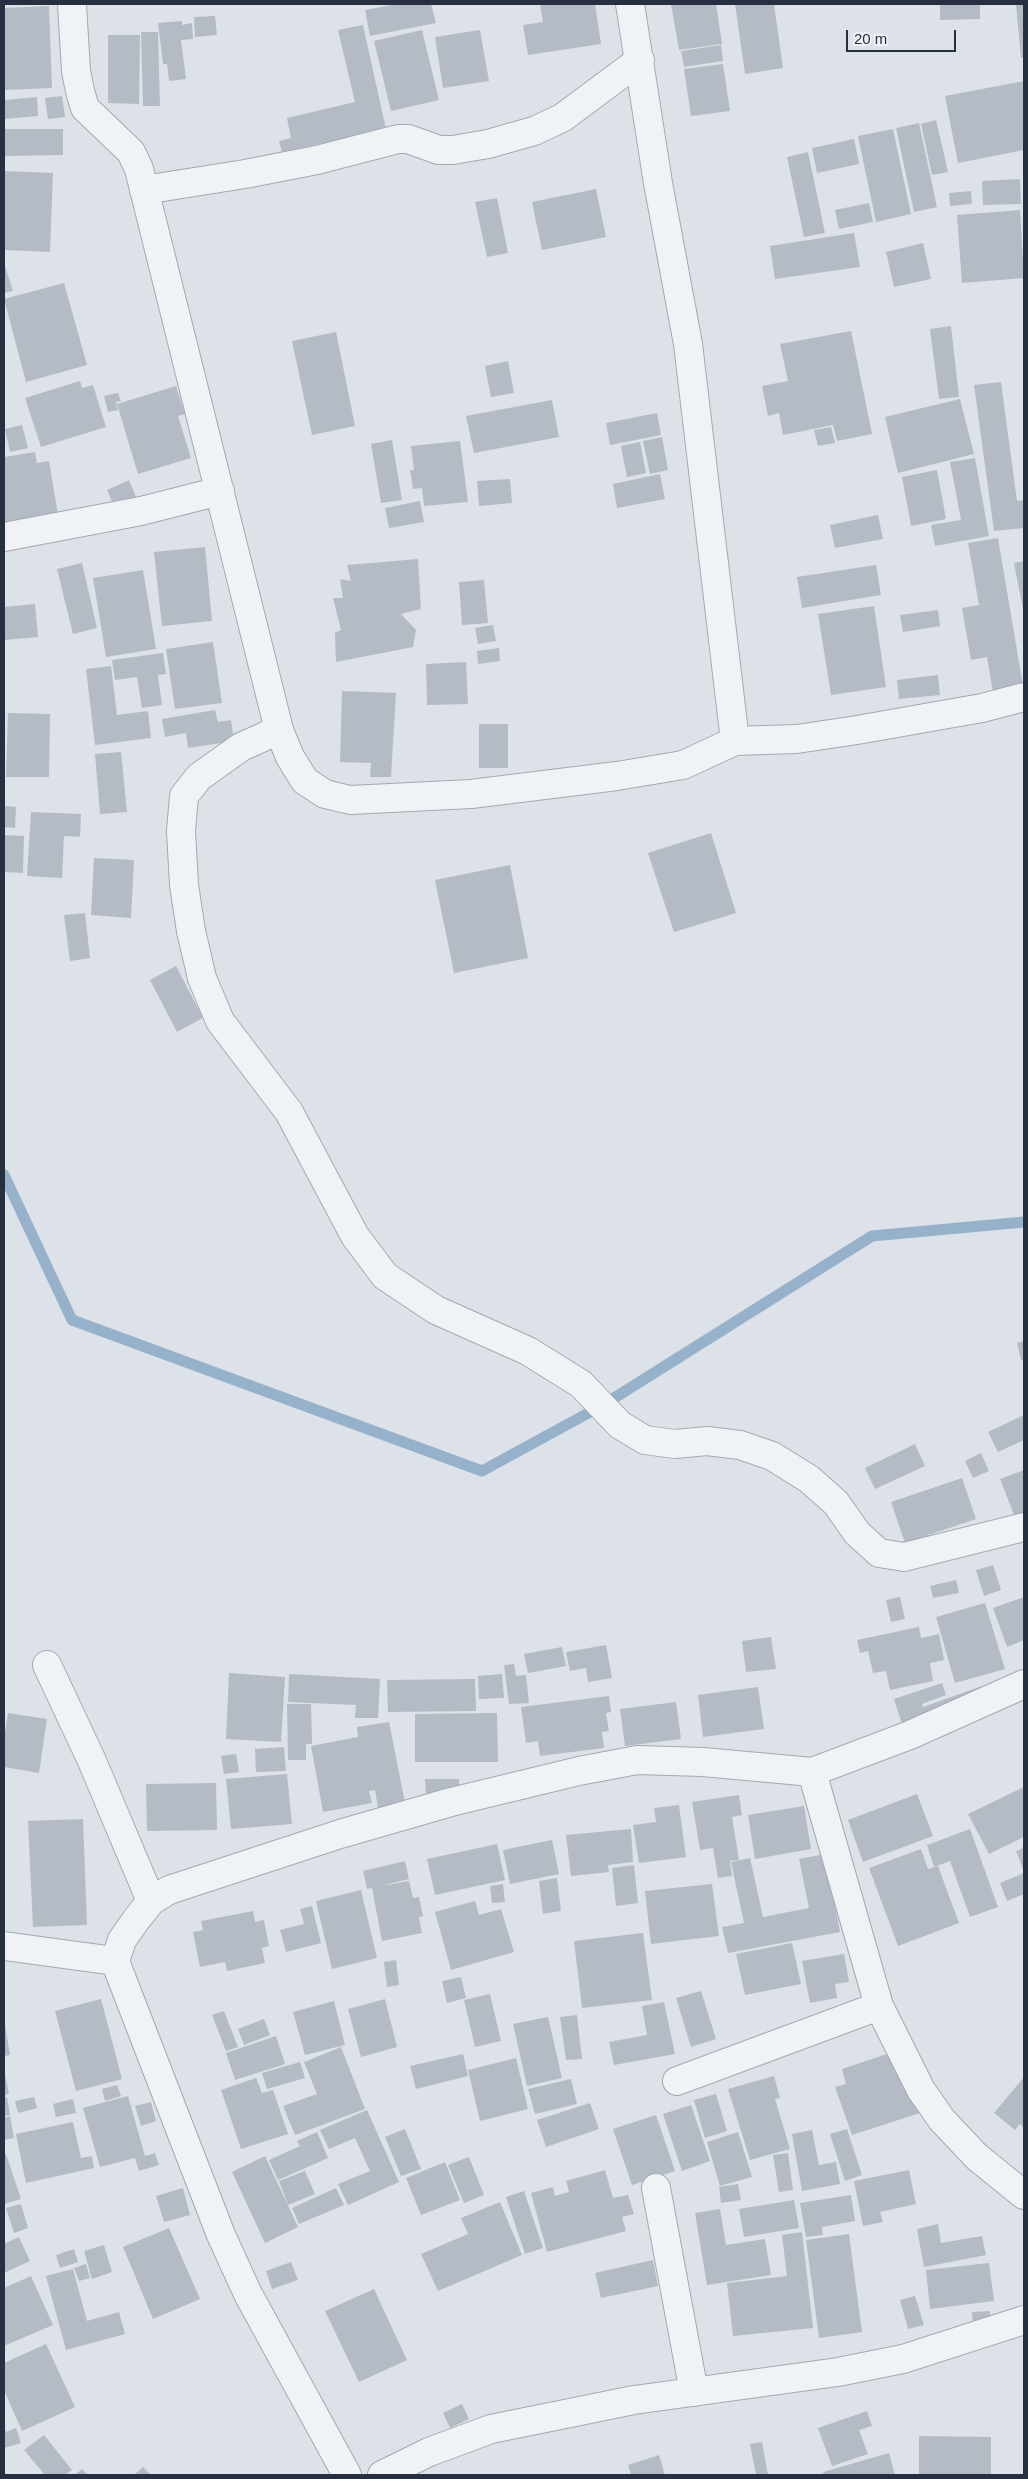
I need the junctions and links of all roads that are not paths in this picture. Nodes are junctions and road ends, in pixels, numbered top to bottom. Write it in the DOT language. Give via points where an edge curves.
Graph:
graph roads {
  1 [pos="72,4"];
  2 [pos="630,4"];
  3 [pos="640,60"];
  4 [pos="144,190"];
  5 [pos="220,490"];
  6 [pos="4,537"];
  7 [pos="1024,697"];
  8 [pos="279,730"];
  9 [pos="735,741"];
  10 [pos="1024,1527"];
  11 [pos="48,1665"];
  12 [pos="1024,1684"];
  13 [pos="812,1772"];
  14 [pos="151,1901"];
  15 [pos="4,1946"];
  16 [pos="114,1961"];
  17 [pos="879,2006"];
  18 [pos="678,2081"];
  19 [pos="656,2188"];
  20 [pos="1024,2195"];
  21 [pos="1024,2320"];
  22 [pos="694,2392"];
  23 [pos="347,2475"];
  24 [pos="382,2475"];
  1 -- 4 [label="street" via="76,71 85,108 131,152"];
  2 -- 3 [label="street"];
  3 -- 4 [label="street" via="562,118 534,131 488,144 439,150 408,139 398,139 316,160"];
  3 -- 9 [label="street" via="658,183 688,344"];
  4 -- 5 [label="street"];
  5 -- 6 [label="street" via="141,511"];
  5 -- 8 [label="street"];
  7 -- 9 [label="street" via="982,708 857,730 797,739"];
  8 -- 9 [label="street" via="305,781 326,794 350,800 471,794 617,776 683,765"];
  8 -- 10 [label="street" via="241,746 199,777 184,796 184,885 192,931 202,978 220,1021 289,1112 356,1236 385,1276 436,1310 528,1351 581,1384 620,1425 645,1440 740,1445 772,1456 809,1479 879,1553 904,1557"];
  11 -- 14 [label="street"];
  12 -- 13 [label="street" via="910,1735"];
  13 -- 14 [label="street" via="703,1762 637,1760 579,1771 450,1802 340,1834 169,1890"];
  13 -- 17 [label="street"];
  14 -- 16 [label="street" via="122,1940"];
  15 -- 16 [label="street"];
  16 -- 23 [label="street" via="240,2277"];
  17 -- 18 [label="street"];
  17 -- 20 [label="street" via="921,2090 942,2120 977,2157"];
  19 -- 22 [label="street"];
  21 -- 22 [label="street" via="894,2360 838,2372"];
  22 -- 24 [label="street" via="490,2429 429,2452"];
}
